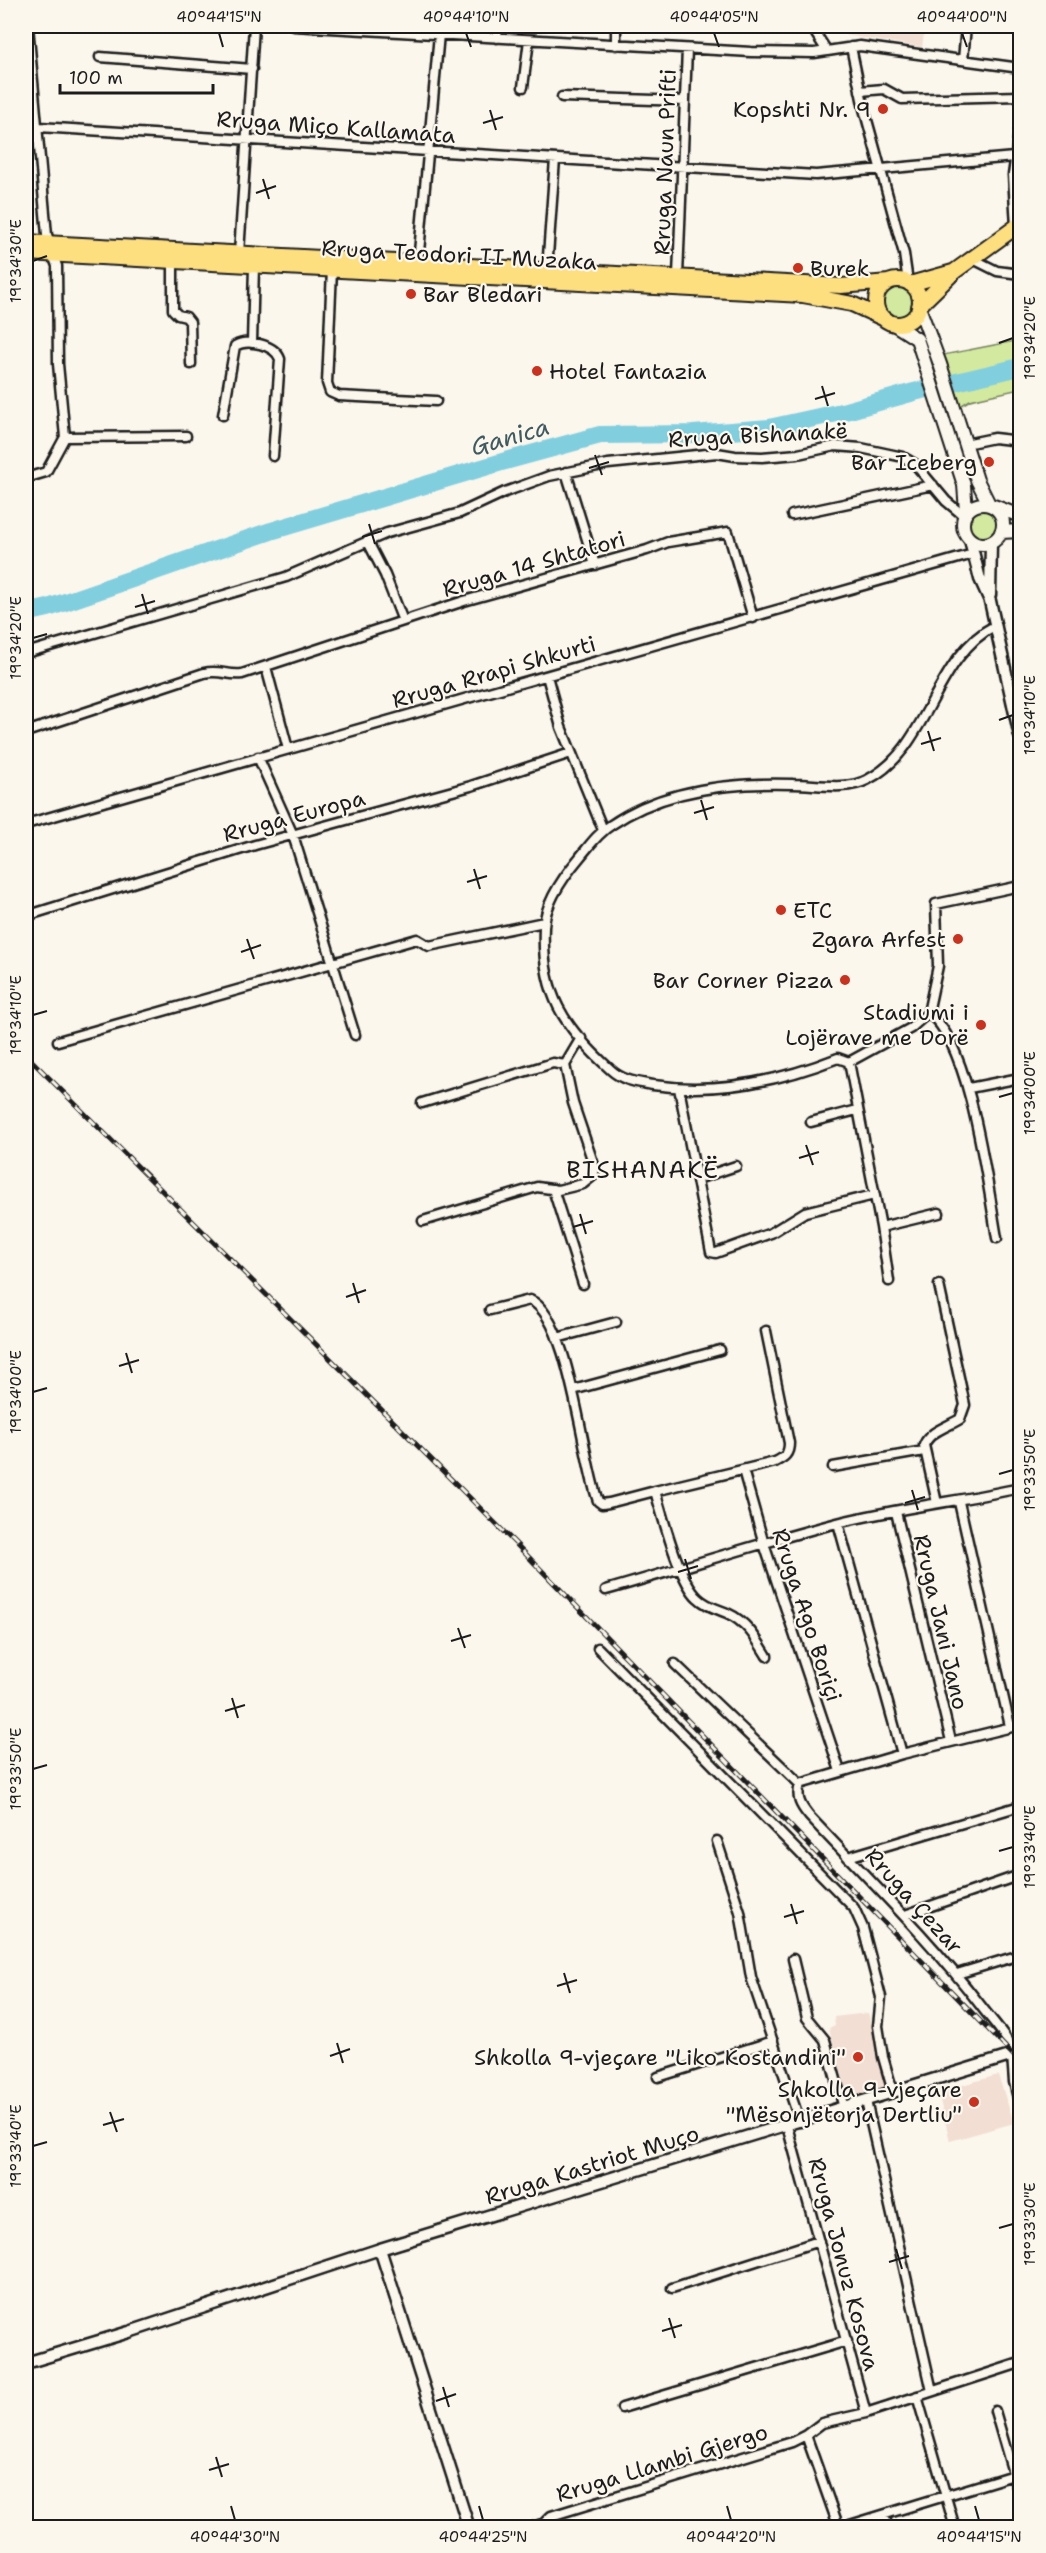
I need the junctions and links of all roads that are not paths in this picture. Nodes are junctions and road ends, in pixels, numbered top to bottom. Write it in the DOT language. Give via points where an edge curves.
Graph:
graph roads {
  1 [pos="28,26"];
  2 [pos="254,26"];
  3 [pos="294,26"];
  4 [pos="498,26"];
  5 [pos="616,26"];
  6 [pos="816,26"];
  7 [pos="966,26"];
  8 [pos="356,27"];
  9 [pos="439,34"];
  10 [pos="497,38"];
  11 [pos="529,40"];
  12 [pos="616,45"];
  13 [pos="851,47"];
  14 [pos="687,49"];
  15 [pos="827,51"];
  16 [pos="100,57"];
  17 [pos="963,60"];
  18 [pos="1020,68"];
  19 [pos="252,69"];
  20 [pos="523,87"];
  21 [pos="860,91"];
  22 [pos="1020,96"];
  23 [pos="562,97"];
  24 [pos="685,101"];
  25 [pos="1020,126"];
  26 [pos="39,127"];
  27 [pos="247,140"];
  28 [pos="429,151"];
  29 [pos="1014,157"];
  30 [pos="555,159"];
  31 [pos="682,167"];
  32 [pos="881,169"];
  33 [pos="1018,225"];
  34 [pos="26,242"];
  35 [pos="52,249"];
  36 [pos="26,253"];
  37 [pos="239,253"];
  38 [pos="973,259"];
  39 [pos="174,262"];
  40 [pos="418,263"];
  41 [pos="254,266"];
  42 [pos="332,270"];
  43 [pos="548,270"];
  44 [pos="955,271"];
  45 [pos="1020,274"];
  46 [pos="678,276"];
  47 [pos="889,282"];
  48 [pos="909,283"];
  49 [pos="919,306"];
  50 [pos="889,322"];
  51 [pos="252,343"];
  52 [pos="191,364"];
  53 [pos="436,401"];
  54 [pos="945,402"];
  55 [pos="223,415"];
  56 [pos="186,436"];
  57 [pos="65,437"];
  58 [pos="1020,441"];
  59 [pos="965,444"];
  60 [pos="273,456"];
  61 [pos="566,472"];
  62 [pos="26,478"];
  63 [pos="933,485"];
  64 [pos="991,505"];
  65 [pos="965,513"];
  66 [pos="792,514"];
  67 [pos="1020,516"];
  68 [pos="1020,531"];
  69 [pos="1001,532"];
  70 [pos="970,540"];
  71 [pos="368,542"];
  72 [pos="991,542"];
  73 [pos="973,554"];
  74 [pos="596,565"];
  75 [pos="990,601"];
  76 [pos="753,618"];
  77 [pos="403,621"];
  78 [pos="996,625"];
  79 [pos="26,653"];
  80 [pos="266,667"];
  81 [pos="547,676"];
  82 [pos="26,732"];
  83 [pos="1020,736"];
  84 [pos="288,749"];
  85 [pos="572,753"];
  86 [pos="258,758"];
  87 [pos="26,824"];
  88 [pos="603,830"];
  89 [pos="293,835"];
  90 [pos="1020,886"];
  91 [pos="26,916"];
  92 [pos="544,922"];
  93 [pos="333,963"];
  94 [pos="928,1013"];
  95 [pos="355,1035"];
  96 [pos="581,1038"];
  97 [pos="58,1041"];
  98 [pos="849,1062"];
  99 [pos="565,1065"];
  100 [pos="1020,1078"];
  101 [pos="679,1088"];
  102 [pos="969,1088"];
  103 [pos="422,1103"];
  104 [pos="857,1110"];
  105 [pos="811,1122"];
  106 [pos="736,1166"];
  107 [pos="697,1179"];
  108 [pos="553,1189"];
  109 [pos="874,1194"];
  110 [pos="939,1213"];
  111 [pos="423,1221"];
  112 [pos="881,1227"];
  113 [pos="997,1238"];
  114 [pos="889,1281"];
  115 [pos="583,1284"];
  116 [pos="939,1285"];
  117 [pos="490,1310"];
  118 [pos="616,1322"];
  119 [pos="766,1330"];
  120 [pos="557,1338"];
  121 [pos="720,1350"];
  122 [pos="573,1390"];
  123 [pos="924,1451"];
  124 [pos="833,1467"];
  125 [pos="743,1470"];
  126 [pos="1020,1488"];
  127 [pos="654,1491"];
  128 [pos="959,1502"];
  129 [pos="937,1503"];
  130 [pos="896,1512"];
  131 [pos="838,1523"];
  132 [pos="764,1544"];
  133 [pos="681,1569"];
  134 [pos="606,1590"];
  135 [pos="598,1648"];
  136 [pos="767,1656"];
  137 [pos="675,1664"];
  138 [pos="1020,1725"];
  139 [pos="1010,1726"];
  140 [pos="951,1741"];
  141 [pos="902,1754"];
  142 [pos="840,1771"];
  143 [pos="800,1784"];
  144 [pos="1020,1806"];
  145 [pos="717,1841"];
  146 [pos="848,1857"];
  147 [pos="1020,1875"];
  148 [pos="905,1916"];
  149 [pos="1020,1955"];
  150 [pos="793,1959"];
  151 [pos="957,1974"];
  152 [pos="773,2042"];
  153 [pos="1017,2054"];
  154 [pos="658,2076"];
  155 [pos="893,2092"];
  156 [pos="866,2101"];
  157 [pos="1020,2102"];
  158 [pos="844,2108"];
  159 [pos="800,2122"];
  160 [pos="787,2126"];
  161 [pos="819,2241"];
  162 [pos="380,2249"];
  163 [pos="672,2288"];
  164 [pos="847,2341"];
  165 [pos="26,2362"];
  166 [pos="1020,2363"];
  167 [pos="932,2391"];
  168 [pos="917,2396"];
  169 [pos="622,2408"];
  170 [pos="995,2411"];
  171 [pos="866,2412"];
  172 [pos="806,2435"];
  173 [pos="1017,2474"];
  174 [pos="946,2496"];
  175 [pos="1020,2497"];
  176 [pos="884,2515"];
  177 [pos="469,2528"];
  178 [pos="530,2528"];
  179 [pos="840,2528"];
  180 [pos="888,2528"];
  181 [pos="955,2528"];
  1 -- 26 [label="street"];
  2 -- 19 [label="street"];
  3 -- 8 [label="street"];
  4 -- 10 [label="street"];
  5 -- 12 [label="street"];
  6 -- 15 [label="street" via="816,34"];
  7 -- 17 [label="street"];
  8 -- 9 [label="street"];
  9 -- 10 [label="street"];
  9 -- 28 [label="street"];
  10 -- 11 [label="street"];
  11 -- 12 [label="street"];
  11 -- 20 [label="street"];
  12 -- 14 [label="street"];
  13 -- 15 [label="street"];
  13 -- 17 [label="street"];
  13 -- 21 [label="street"];
  14 -- 15 [label="street"];
  14 -- 24 [label="street, Rruga Naun Prifti"];
  16 -- 19 [label="street"];
  17 -- 18 [label="street"];
  19 -- 27 [label="street"];
  21 -- 22 [label="street" via="884,89 902,99"];
  21 -- 32 [label="street"];
  23 -- 24 [label="street"];
  24 -- 31 [label="street, Rruga Naun Prifti"];
  25 -- 29 [label="street"];
  26 -- 27 [label="street, Rruga Miço Kallamata"];
  26 -- 35 [label="street" via="47,235"];
  27 -- 28 [label="street, Rruga Miço Kallamata"];
  27 -- 37 [label="street"];
  28 -- 30 [label="street, Rruga Miço Kallamata"];
  28 -- 40 [label="street"];
  29 -- 32 [label="street, Rruga Miço Kallamata"];
  29 -- 33 [label="street"];
  30 -- 31 [label="street, Rruga Miço Kallamata"];
  30 -- 43 [label="street"];
  31 -- 32 [label="street, Rruga Miço Kallamata" via="816,175"];
  31 -- 46 [label="street, Rruga Naun Prifti"];
  32 -- 48 [label="street"];
  33 -- 38 [label="main road"];
  34 -- 35 [label="main road, Rruga Teodori II Muzaka"];
  35 -- 36 [label="main road, Rruga Teodori II Muzaka"];
  35 -- 37 [label="main road, Rruga Teodori II Muzaka"];
  35 -- 39 [label="main road, Rruga Teodori II Muzaka"];
  35 -- 57 [label="street" via="57,266 58,364"];
  37 -- 40 [label="main road, Rruga Teodori II Muzaka"];
  38 -- 44 [label="main road"];
  38 -- 45 [label="street" via="989,269"];
  39 -- 41 [label="main road, Rruga Teodori II Muzaka"];
  39 -- 52 [label="street" via="173,310 190,322"];
  40 -- 43 [label="main road, Rruga Teodori II Muzaka"];
  41 -- 42 [label="main road, Rruga Teodori II Muzaka"];
  41 -- 51 [label="street"];
  42 -- 50 [label="main road, Rruga Teodori II Muzaka" via="803,295 852,304"];
  42 -- 53 [label="street" via="327,383 330,392 339,396"];
  43 -- 46 [label="main road, Rruga Teodori II Muzaka"];
  44 -- 48 [label="main road"];
  44 -- 49 [label="main road"];
  46 -- 47 [label="main road, Rruga Teodori II Muzaka" via="841,286"];
  47 -- 48 [label="main road"];
  47 -- 50 [label="main road" via="879,290 876,300 879,313"];
  48 -- 49 [label="main road" via="918,293"];
  49 -- 50 [label="main road" via="908,321"];
  49 -- 54 [label="main road" via="940,364"];
  50 -- 54 [label="main road" via="917,339"];
  51 -- 55 [label="street" via="236,346"];
  51 -- 60 [label="street" via="272,348 280,359"];
  54 -- 59 [label="main road"];
  54 -- 65 [label="main road" via="965,491"];
  56 -- 57 [label="street"];
  57 -- 62 [label="street" via="46,472"];
  58 -- 59 [label="street" via="994,438"];
  59 -- 64 [label="main road" via="981,492"];
  61 -- 63 [label="street, Rruga Bishanakë" via="671,456 771,456 843,446 903,458 915,464"];
  61 -- 71 [label="street, Rruga Bishanakë" via="505,492 460,513"];
  61 -- 74 [label="street"];
  63 -- 65 [label="street, Rruga Bishanakë" via="946,501"];
  63 -- 66 [label="street"];
  64 -- 65 [label="main road" via="974,505"];
  64 -- 67 [label="main road"];
  64 -- 69 [label="main road" via="1002,518"];
  65 -- 70 [label="main road" via="963,529"];
  68 -- 69 [label="main road"];
  69 -- 72 [label="main road"];
  70 -- 72 [label="main road"];
  70 -- 73 [label="street"];
  71 -- 77 [label="street"];
  71 -- 79 [label="street, Rruga Bishanakë" via="286,577"];
  72 -- 75 [label="street"];
  73 -- 75 [label="street"];
  73 -- 76 [label="street, Rruga Rrapi Shkurti"];
  74 -- 76 [label="street, Rruga 14 Shtatori" via="668,542 728,532"];
  74 -- 77 [label="street, Rruga 14 Shtatori"];
  75 -- 78 [label="street"];
  76 -- 81 [label="street, Rruga Rrapi Shkurti"];
  77 -- 80 [label="street, Rruga 14 Shtatori"];
  78 -- 83 [label="street"];
  78 -- 88 [label="street" via="963,653 908,744 867,780 853,786 792,783 711,788 642,808"];
  80 -- 82 [label="street, Rruga 14 Shtatori" via="235,675 222,670 204,672"];
  80 -- 84 [label="street"];
  81 -- 84 [label="street, Rruga Rrapi Shkurti"];
  81 -- 85 [label="street"];
  84 -- 86 [label="street, Rruga Rrapi Shkurti"];
  85 -- 88 [label="street"];
  85 -- 89 [label="street, Rruga Europa" via="471,786"];
  86 -- 87 [label="street, Rruga Rrapi Shkurti"];
  86 -- 89 [label="street"];
  88 -- 92 [label="street" via="567,874"];
  89 -- 91 [label="street, Rruga Europa"];
  89 -- 93 [label="street"];
  90 -- 94 [label="street" via="936,904 938,966"];
  92 -- 93 [label="street" via="429,946 417,939"];
  92 -- 96 [label="street" via="550,990 561,1013"];
  93 -- 95 [label="street"];
  93 -- 97 [label="street"];
  94 -- 98 [label="street" via="912,1028"];
  94 -- 102 [label="street" via="941,1026"];
  96 -- 99 [label="street"];
  96 -- 101 [label="street" via="621,1077"];
  98 -- 101 [label="street" via="838,1058 760,1082"];
  98 -- 104 [label="street"];
  99 -- 103 [label="street" via="553,1063"];
  99 -- 108 [label="street" via="595,1168 594,1175 583,1184"];
  100 -- 102 [label="street"];
  101 -- 107 [label="street"];
  102 -- 113 [label="street"];
  104 -- 105 [label="street"];
  104 -- 109 [label="street"];
  106 -- 107 [label="street"];
  107 -- 109 [label="street" via="713,1254 771,1233 806,1212"];
  108 -- 111 [label="street" via="537,1187"];
  108 -- 115 [label="street"];
  109 -- 112 [label="street"];
  110 -- 112 [label="street"];
  112 -- 114 [label="street"];
  116 -- 123 [label="street" via="964,1405 960,1419 927,1438"];
  117 -- 120 [label="street" via="530,1300 544,1310"];
  118 -- 120 [label="street"];
  119 -- 125 [label="street" via="789,1450 785,1458"];
  120 -- 122 [label="street"];
  121 -- 122 [label="street"];
  122 -- 127 [label="street" via="598,1501 609,1503"];
  123 -- 124 [label="street"];
  123 -- 129 [label="street"];
  125 -- 127 [label="street"];
  125 -- 132 [label="street, Rruga Ago Boriçi"];
  126 -- 128 [label="street"];
  127 -- 133 [label="street"];
  128 -- 129 [label="street"];
  128 -- 139 [label="street"];
  129 -- 130 [label="street"];
  130 -- 131 [label="street"];
  130 -- 140 [label="street, Rruga Jani Jano"];
  131 -- 132 [label="street"];
  131 -- 141 [label="street"];
  132 -- 133 [label="street"];
  132 -- 142 [label="street, Rruga Ago Boriçi"];
  133 -- 134 [label="street"];
  133 -- 136 [label="street" via="698,1598 741,1620"];
  135 -- 155 [label="street" via="854,1908 881,1997 878,2026"];
  137 -- 143 [label="street"];
  138 -- 139 [label="street"];
  139 -- 140 [label="street"];
  140 -- 141 [label="street"];
  141 -- 142 [label="street"];
  142 -- 143 [label="street"];
  143 -- 146 [label="street" via="797,1794 801,1805"];
  144 -- 146 [label="street, Rruga Çezar"];
  145 -- 152 [label="street" via="740,1912 752,1977"];
  146 -- 148 [label="street, Rruga Çezar"];
  147 -- 148 [label="street"];
  148 -- 151 [label="street, Rruga Çezar"];
  149 -- 151 [label="street"];
  150 -- 158 [label="street" via="807,2018 825,2040"];
  151 -- 153 [label="street, Rruga Çezar"];
  152 -- 154 [label="street"];
  152 -- 159 [label="street"];
  153 -- 155 [label="street, Rruga Kastriot Muço"];
  153 -- 157 [label="street" via="1014,2075"];
  155 -- 156 [label="street, Rruga Kastriot Muço"];
  156 -- 158 [label="street, Rruga Kastriot Muço"];
  156 -- 167 [label="street"];
  158 -- 159 [label="street, Rruga Kastriot Muço"];
  159 -- 160 [label="street, Rruga Kastriot Muço"];
  160 -- 161 [label="street, Rruga Jonuz Kosova"];
  160 -- 162 [label="street, Rruga Kastriot Muço"];
  161 -- 163 [label="street"];
  161 -- 164 [label="street, Rruga Jonuz Kosova"];
  162 -- 165 [label="street, Rruga Kastriot Muço"];
  162 -- 177 [label="street"];
  164 -- 169 [label="street"];
  164 -- 171 [label="street, Rruga Jonuz Kosova"];
  166 -- 167 [label="street, Rruga Llambi Gjergo"];
  167 -- 168 [label="street, Rruga Llambi Gjergo"];
  168 -- 171 [label="street, Rruga Llambi Gjergo"];
  168 -- 174 [label="street"];
  170 -- 173 [label="street"];
  171 -- 172 [label="street, Rruga Llambi Gjergo" via="822,2422"];
  172 -- 178 [label="street, Rruga Llambi Gjergo" via="551,2516"];
  172 -- 179 [label="street"];
  173 -- 174 [label="street"];
  173 -- 175 [label="street"];
  174 -- 176 [label="street"];
  174 -- 181 [label="street"];
  176 -- 179 [label="street"];
  176 -- 180 [label="street"];
}
